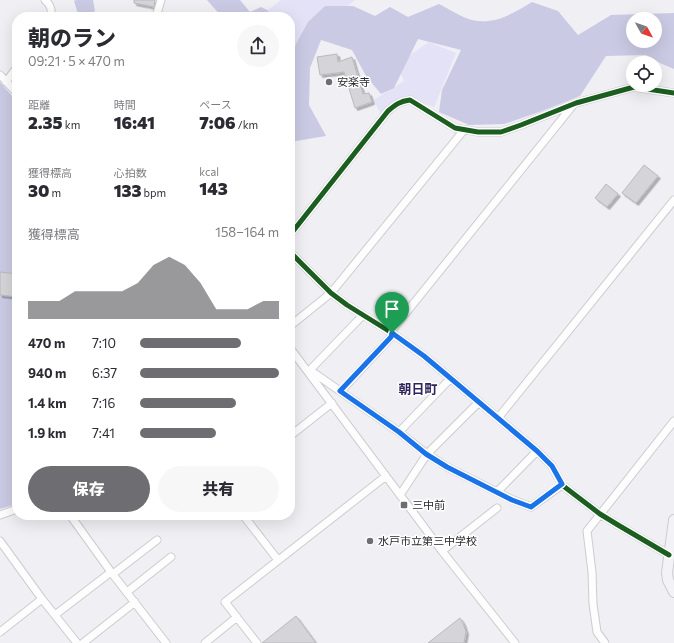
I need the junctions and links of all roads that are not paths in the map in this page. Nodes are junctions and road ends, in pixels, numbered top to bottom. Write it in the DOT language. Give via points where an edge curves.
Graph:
graph roads {
  1 [pos="45,0"];
  2 [pos="161,0"];
  3 [pos="52,12"];
  4 [pos="157,12"];
  5 [pos="12,74"];
  6 [pos="0,75"];
  7 [pos="6,82"];
  8 [pos="12,88"];
  9 [pos="674,93"];
  10 [pos="576,103"];
  11 [pos="464,130"];
  12 [pos="674,200"];
  13 [pos="295,229"];
  14 [pos="295,257"];
  15 [pos="331,293"];
  16 [pos="363,315"];
  17 [pos="295,322"];
  18 [pos="392,333"];
  19 [pos="295,354"];
  20 [pos="309,371"];
  21 [pos="450,379"];
  22 [pos="340,391"];
  23 [pos="479,402"];
  24 [pos="332,403"];
  25 [pos="498,418"];
  26 [pos="674,421"];
  27 [pos="295,432"];
  28 [pos="399,432"];
  29 [pos="537,451"];
  30 [pos="426,454"];
  31 [pos="386,476"];
  32 [pos="562,484"];
  33 [pos="497,492"];
  34 [pos="400,495"];
  35 [pos="497,508"];
  36 [pos="12,511"];
  37 [pos="600,514"];
  38 [pos="0,515"];
  39 [pos="74,520"];
  40 [pos="247,520"];
  41 [pos="674,520"];
  42 [pos="157,540"];
  43 [pos="0,541"];
  44 [pos="442,551"];
  45 [pos="669,555"];
  46 [pos="171,557"];
  47 [pos="278,560"];
  48 [pos="112,573"];
  49 [pos="127,592"];
  50 [pos="674,592"];
  51 [pos="42,599"];
  52 [pos="135,602"];
  53 [pos="55,616"];
  54 [pos="237,617"];
  55 [pos="0,632"];
  56 [pos="77,643"];
  57 [pos="83,643"];
  58 [pos="166,643"];
  59 [pos="205,643"];
  60 [pos="257,643"];
  61 [pos="515,643"];
  62 [pos="605,643"];
  1 -- 3 [label="street" via="50,4"];
  2 -- 4 [label="street"];
  5 -- 7 [label="street"];
  6 -- 7 [label="street"];
  7 -- 8 [label="street"];
  9 -- 10 [label="street" via="634,87"];
  10 -- 11 [label="street" via="501,132"];
  10 -- 18 [label="street"];
  11 -- 13 [label="street" via="455,128 410,100 403,100 388,112"];
  11 -- 15 [label="street"];
  12 -- 25 [label="street"];
  14 -- 15 [label="street"];
  15 -- 16 [label="street"];
  15 -- 17 [label="street"];
  16 -- 18 [label="street"];
  16 -- 20 [label="street"];
  18 -- 21 [label="street"];
  18 -- 22 [label="street"];
  19 -- 20 [label="street"];
  20 -- 22 [label="street"];
  20 -- 24 [label="street"];
  21 -- 23 [label="street"];
  21 -- 28 [label="street"];
  22 -- 28 [label="street"];
  23 -- 25 [label="street"];
  23 -- 30 [label="street"];
  24 -- 27 [label="street"];
  24 -- 31 [label="street"];
  25 -- 29 [label="street"];
  26 -- 37 [label="street"];
  28 -- 30 [label="street"];
  29 -- 32 [label="street" via="552,466"];
  29 -- 33 [label="street"];
  30 -- 33 [label="street"];
  30 -- 34 [label="street"];
  31 -- 34 [label="street"];
  31 -- 47 [label="street"];
  32 -- 33 [label="street" via="531,507"];
  32 -- 37 [label="street"];
  34 -- 44 [label="street"];
  35 -- 44 [label="street"];
  36 -- 38 [label="street"];
  37 -- 45 [label="street"];
  37 -- 62 [label="street" via="587,531 597,632"];
  39 -- 48 [label="street"];
  40 -- 47 [label="street"];
  41 -- 45 [label="main road"];
  42 -- 48 [label="street"];
  43 -- 51 [label="street"];
  44 -- 61 [label="street"];
  45 -- 50 [label="main road" via="667,574"];
  46 -- 49 [label="street"];
  47 -- 54 [label="street" via="225,602"];
  48 -- 49 [label="street"];
  48 -- 53 [label="street"];
  49 -- 52 [label="street"];
  51 -- 53 [label="street"];
  51 -- 55 [label="street"];
  52 -- 57 [label="street"];
  52 -- 58 [label="street"];
  53 -- 56 [label="street"];
  54 -- 59 [label="street"];
  54 -- 60 [label="street"];
}
